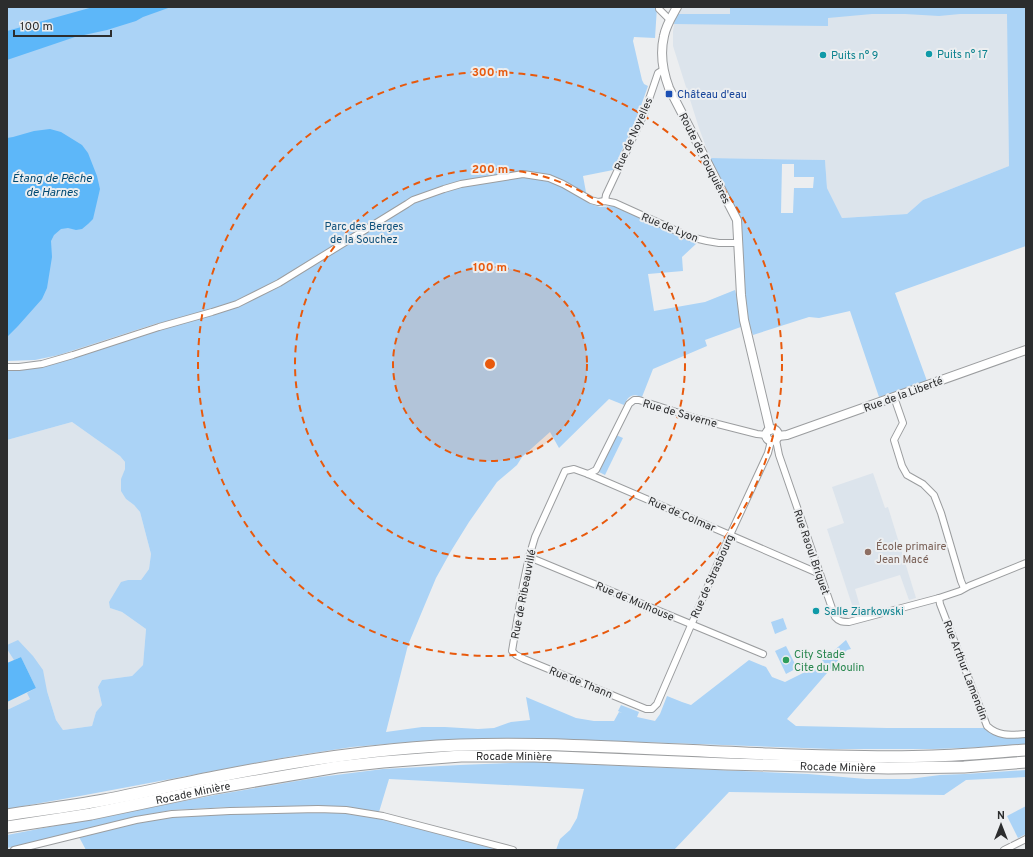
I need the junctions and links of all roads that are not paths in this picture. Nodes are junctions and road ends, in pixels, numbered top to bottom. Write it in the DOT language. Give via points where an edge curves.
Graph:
graph roads {
  1 [pos="658,7"];
  2 [pos="677,7"];
  3 [pos="670,20"];
  4 [pos="664,70"];
  5 [pos="605,201"];
  6 [pos="738,243"];
  7 [pos="1026,350"];
  8 [pos="7,367"];
  9 [pos="894,397"];
  10 [pos="772,438"];
  11 [pos="778,453"];
  12 [pos="565,471"];
  13 [pos="588,474"];
  14 [pos="730,535"];
  15 [pos="529,557"];
  16 [pos="1026,563"];
  17 [pos="820,574"];
  18 [pos="964,588"];
  19 [pos="939,598"];
  20 [pos="691,625"];
  21 [pos="512,651"];
  22 [pos="763,654"];
  23 [pos="652,709"];
  24 [pos="1026,734"];
  25 [pos="1026,750"];
  26 [pos="1026,762"];
  27 [pos="7,815"];
  28 [pos="7,827"];
  29 [pos="1026,839"];
  30 [pos="14,850"];
  31 [pos="513,850"];
  32 [pos="1004,850"];
  1 -- 3 [label="street"];
  2 -- 3 [label="street, Route de Fouquières"];
  3 -- 4 [label="street, Route de Fouquières" via="662,48"];
  4 -- 5 [label="street, Rue de Noyelles" via="658,73 644,114"];
  4 -- 6 [label="street, Route de Fouquières" via="672,93 737,220"];
  5 -- 6 [label="street, Rue de Lyon" via="615,203 690,237 719,243"];
  5 -- 8 [label="street, Rue de Lyon" via="591,200 563,184 535,175 514,175 461,184 413,200 279,284 237,304 42,364"];
  6 -- 10 [label="street, Route de Fouquières" via="744,320"];
  7 -- 9 [label="street, Rue de la Liberté"];
  9 -- 10 [label="street, Rue de la Liberté"];
  9 -- 18 [label="street" via="903,423 894,440 902,466 907,475 923,484 934,495"];
  10 -- 11 [label="street, Rue Raoul Briquet"];
  10 -- 11 [label="street"];
  10 -- 13 [label="street, Rue de Saverne" via="634,400 629,404 596,470"];
  10 -- 14 [label="street, Rue de Strasbourg"];
  11 -- 17 [label="street, Rue Raoul Briquet"];
  12 -- 13 [label="street, Rue de Colmar" via="574,469"];
  12 -- 15 [label="street, Rue de Ribeauvillé"];
  13 -- 14 [label="street, Rue de Colmar"];
  14 -- 17 [label="street, Rue de Colmar"];
  14 -- 20 [label="street, Rue de Strasbourg"];
  15 -- 20 [label="street, Rue de Mulhouse"];
  15 -- 21 [label="street, Rue de Ribeauvillé"];
  16 -- 18 [label="street, Rue Raoul Briquet"];
  17 -- 19 [label="street, Rue Raoul Briquet" via="834,617 841,622"];
  18 -- 19 [label="street, Rue Raoul Briquet"];
  19 -- 24 [label="street, Rue Arthur Lamendin" via="987,726 997,733"];
  20 -- 22 [label="street, Rue de Mulhouse"];
  20 -- 23 [label="street, Rue de Strasbourg"];
  21 -- 23 [label="street, Rue de Thann" via="516,655 646,709"];
  25 -- 27 [label="highway, Rocade Minière" via="884,757 544,745 460,745 381,751 298,762 86,803"];
  26 -- 28 [label="highway, Rocade Minière" via="964,767 888,768 535,756 461,756 337,767 91,814"];
  29 -- 32 [label="street"];
  30 -- 31 [label="street" via="136,820 172,814 318,809 346,810 397,819"];
}
